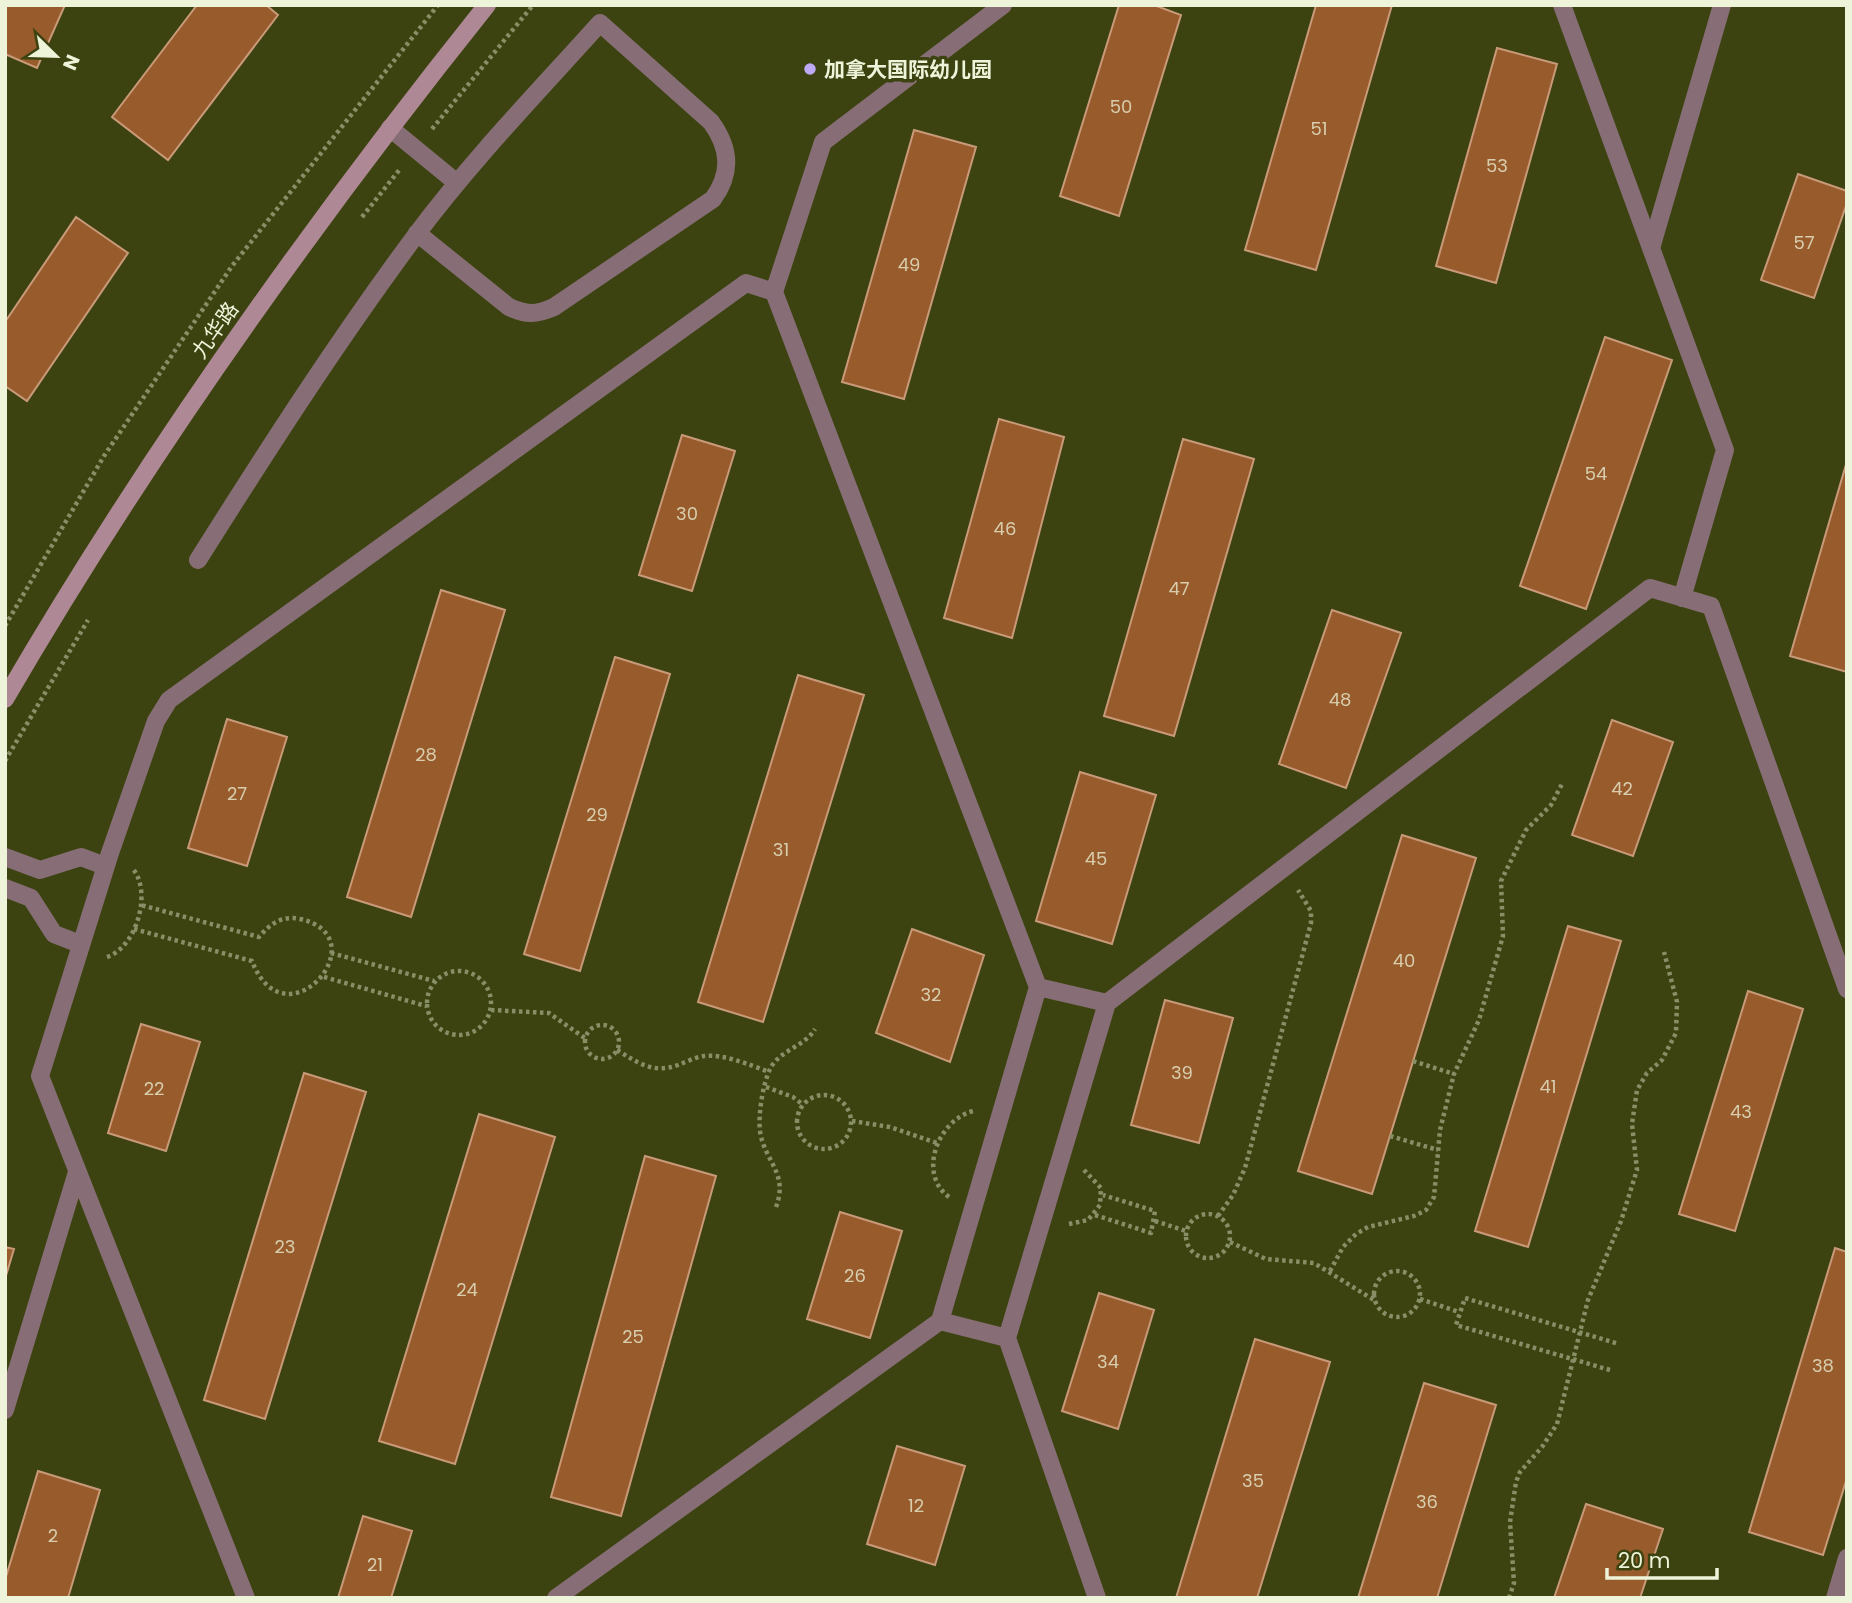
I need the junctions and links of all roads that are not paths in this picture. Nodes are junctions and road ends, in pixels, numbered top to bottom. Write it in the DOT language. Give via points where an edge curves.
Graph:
graph roads {
  1 [pos="487,5"];
  2 [pos="1003,5"];
  3 [pos="1562,5"];
  4 [pos="1722,5"];
  5 [pos="390,128"];
  6 [pos="457,183"];
  7 [pos="417,233"];
  8 [pos="1652,245"];
  9 [pos="774,292"];
  10 [pos="198,560"];
  11 [pos="1682,598"];
  12 [pos="5,699"];
  13 [pos="5,858"];
  14 [pos="105,866"];
  15 [pos="5,888"];
  16 [pos="80,944"];
  17 [pos="1038,987"];
  18 [pos="1847,989"];
  19 [pos="1107,1003"];
  20 [pos="77,1172"];
  21 [pos="940,1321"];
  22 [pos="1007,1338"];
  23 [pos="5,1410"];
  24 [pos="1847,1558"];
  25 [pos="246,1598"];
  26 [pos="556,1598"];
  27 [pos="1097,1598"];
  28 [pos="1835,1598"];
  1 -- 5 [label="street, 九华路"];
  2 -- 9 [label="street" via="823,142"];
  3 -- 8 [label="street"];
  4 -- 8 [label="street"];
  5 -- 6 [label="street"];
  5 -- 12 [label="street, 九华路" via="300,246 145,472"];
  6 -- 7 [label="street"];
  6 -- 7 [label="street" via="600,23 711,121 720,135 727,168 723,186 713,199 540,313 525,315 509,307"];
  7 -- 10 [label="street" via="308,385"];
  8 -- 11 [label="street" via="1725,450"];
  9 -- 14 [label="street" via="746,283 169,700 156,721"];
  9 -- 17 [label="street"];
  11 -- 18 [label="street" via="1711,606"];
  11 -- 19 [label="street" via="1650,587"];
  13 -- 14 [label="street" via="40,870 81,857"];
  14 -- 16 [label="street"];
  15 -- 16 [label="street" via="32,898 54,934"];
  16 -- 20 [label="street" via="40,1076"];
  17 -- 19 [label="street"];
  17 -- 21 [label="street"];
  19 -- 22 [label="street"];
  20 -- 23 [label="street"];
  20 -- 25 [label="street"];
  21 -- 22 [label="street"];
  21 -- 26 [label="street"];
  22 -- 27 [label="street"];
  24 -- 28 [label="street"];
}
